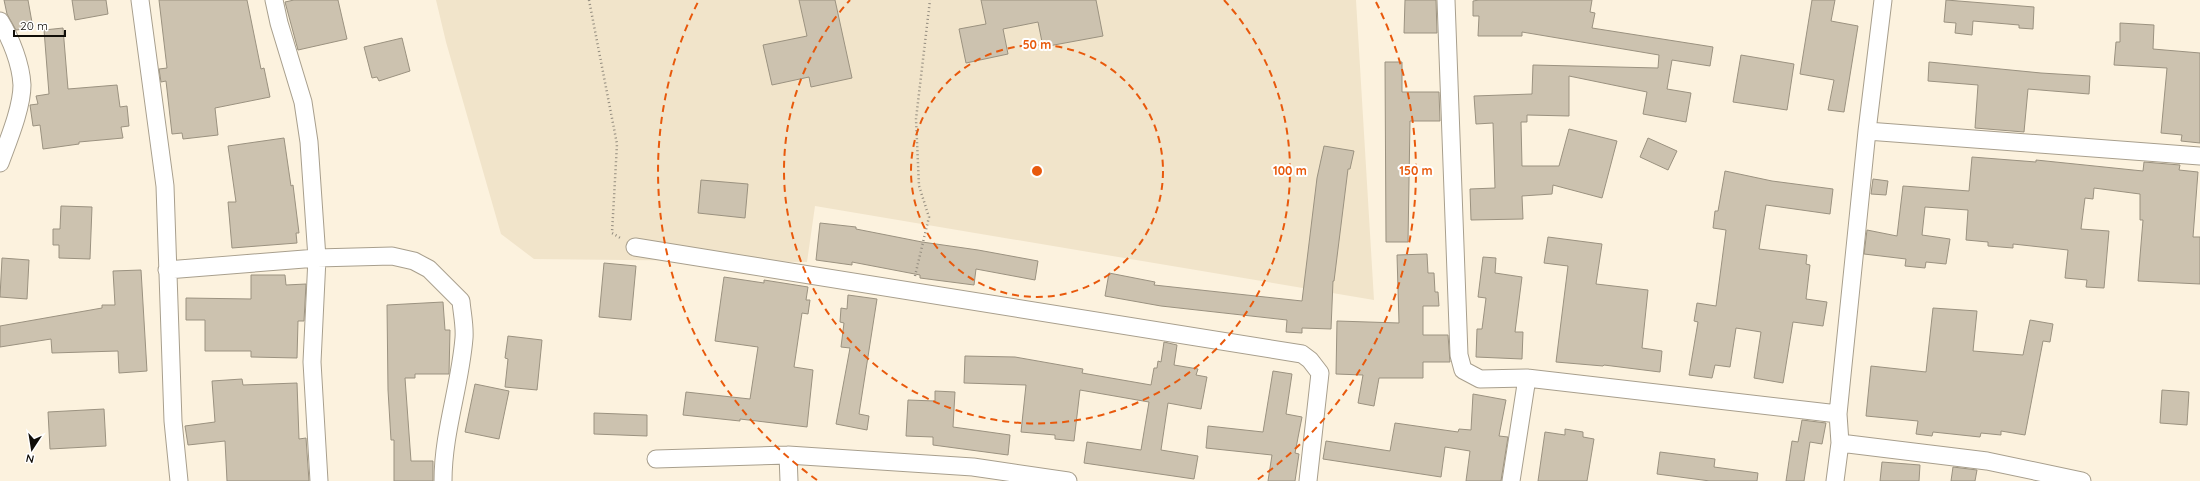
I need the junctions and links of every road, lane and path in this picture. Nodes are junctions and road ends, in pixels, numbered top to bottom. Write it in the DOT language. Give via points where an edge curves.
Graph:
graph roads {
  1 [pos="140,0"];
  2 [pos="274,0"];
  3 [pos="589,0"];
  4 [pos="930,0"];
  5 [pos="1446,0"];
  6 [pos="1883,0"];
  7 [pos="0,21"];
  8 [pos="1867,131"];
  9 [pos="2200,156"];
  10 [pos="0,163"];
  11 [pos="635,248"];
  12 [pos="317,258"];
  13 [pos="167,270"];
  14 [pos="912,292"];
  15 [pos="1527,378"];
  16 [pos="1838,414"];
  17 [pos="1840,443"];
  18 [pos="788,455"];
  19 [pos="656,458"];
  20 [pos="180,481"];
  21 [pos="319,481"];
  22 [pos="443,481"];
  23 [pos="789,481"];
  24 [pos="1068,481"];
  25 [pos="1308,481"];
  26 [pos="1511,481"];
  27 [pos="1835,481"];
  28 [pos="2082,481"];
  1 -- 13 [label="street" via="165,186"];
  2 -- 12 [label="street" via="303,102 309,142"];
  3 -- 11 [label="path" via="617,144 612,233"];
  4 -- 14 [label="path" via="916,119 920,186 929,217"];
  5 -- 15 [label="street" via="1459,355 1463,370 1480,379"];
  6 -- 8 [label="street"];
  7 -- 10 [label="street" via="8,33 22,85"];
  8 -- 9 [label="street"];
  8 -- 16 [label="street"];
  11 -- 14 [label="street"];
  12 -- 13 [label="street"];
  12 -- 21 [label="street" via="312,362"];
  12 -- 22 [label="street" via="392,256 414,262 429,269 461,301 464,336 458,386 446,436"];
  13 -- 20 [label="street" via="173,421"];
  14 -- 25 [label="street" via="1302,354 1320,373"];
  15 -- 16 [label="street"];
  15 -- 26 [label="street"];
  16 -- 17 [label="street"];
  17 -- 27 [label="street"];
  17 -- 28 [label="street" via="1987,461"];
  18 -- 19 [label="street"];
  18 -- 23 [label="street"];
  18 -- 24 [label="street" via="973,468"];
}
